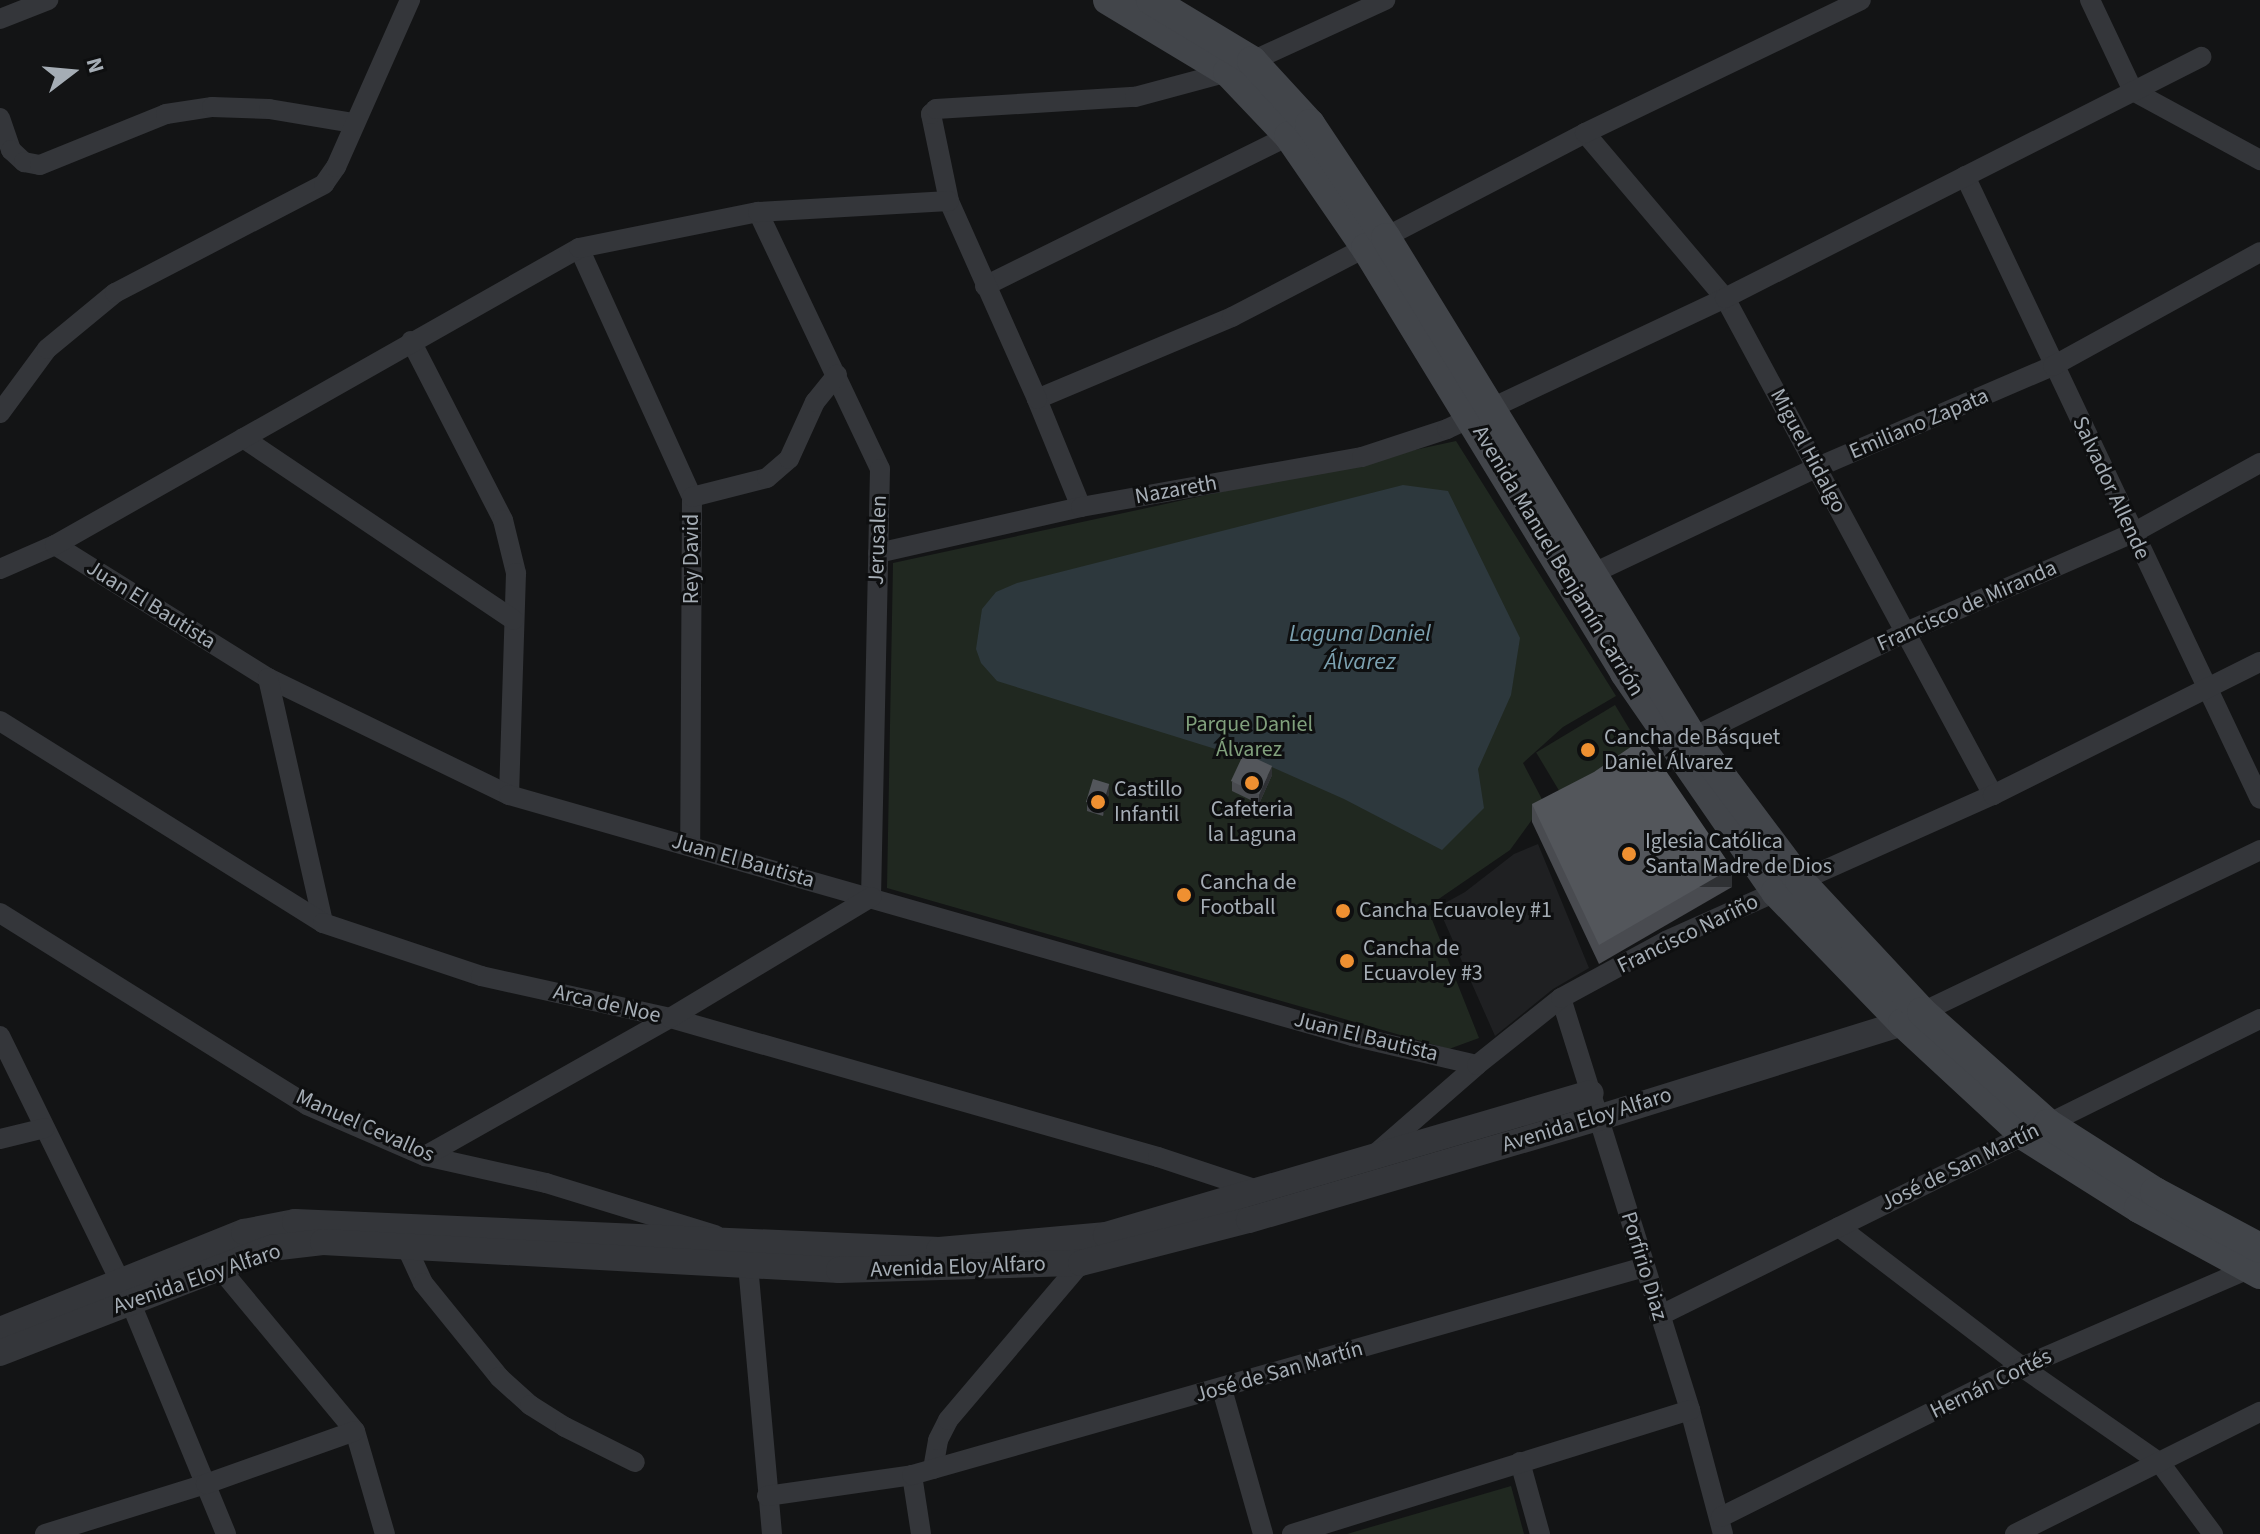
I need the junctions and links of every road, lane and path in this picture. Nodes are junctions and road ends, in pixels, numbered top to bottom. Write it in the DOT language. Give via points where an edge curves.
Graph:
graph roads {
  1 [pos="48,0"];
  2 [pos="1108,0"];
  3 [pos="1151,0"];
  4 [pos="1385,0"];
  5 [pos="1861,0"];
  6 [pos="2090,0"];
  7 [pos="409,3"];
  8 [pos="0,19"];
  9 [pos="2201,57"];
  10 [pos="1240,67"];
  11 [pos="2133,91"];
  12 [pos="0,118"];
  13 [pos="354,123"];
  14 [pos="1585,133"];
  15 [pos="1289,136"];
  16 [pos="2260,160"];
  17 [pos="1965,176"];
  18 [pos="949,201"];
  19 [pos="758,212"];
  20 [pos="1376,243"];
  21 [pos="579,248"];
  22 [pos="2260,252"];
  23 [pos="985,286"];
  24 [pos="1725,298"];
  25 [pos="411,341"];
  26 [pos="2053,366"];
  27 [pos="837,375"];
  28 [pos="1037,399"];
  29 [pos="0,413"];
  30 [pos="1480,413"];
  31 [pos="243,438"];
  32 [pos="2260,463"];
  33 [pos="1818,467"];
  34 [pos="692,497"];
  35 [pos="1081,507"];
  36 [pos="2133,533"];
  37 [pos="55,545"];
  38 [pos="878,553"];
  39 [pos="0,569"];
  40 [pos="1580,580"];
  41 [pos="514,620"];
  42 [pos="1904,633"];
  43 [pos="2260,662"];
  44 [pos="268,678"];
  45 [pos="2207,690"];
  46 [pos="0,721"];
  47 [pos="1683,742"];
  48 [pos="509,795"];
  49 [pos="1993,795"];
  50 [pos="2260,799"];
  51 [pos="690,846"];
  52 [pos="2260,850"];
  53 [pos="1788,886"];
  54 [pos="871,897"];
  55 [pos="0,913"];
  56 [pos="323,923"];
  57 [pos="1561,998"];
  58 [pos="1912,1017"];
  59 [pos="670,1018"];
  60 [pos="2260,1019"];
  61 [pos="0,1036"];
  62 [pos="1477,1065"];
  63 [pos="1595,1106"];
  64 [pos="45,1128"];
  65 [pos="2036,1130"];
  66 [pos="0,1139"];
  67 [pos="425,1156"];
  68 [pos="1369,1159"];
  69 [pos="1257,1190"];
  70 [pos="1331,1195"];
  71 [pos="1839,1227"];
  72 [pos="402,1237"];
  73 [pos="718,1253"];
  74 [pos="2257,1262"];
  75 [pos="1081,1263"];
  76 [pos="748,1265"];
  77 [pos="218,1266"];
  78 [pos="1644,1267"];
  79 [pos="126,1292"];
  80 [pos="1659,1316"];
  81 [pos="0,1330"];
  82 [pos="0,1353"];
  83 [pos="2022,1367"];
  84 [pos="1222,1389"];
  85 [pos="1690,1410"];
  86 [pos="2260,1412"];
  87 [pos="355,1431"];
  88 [pos="635,1462"];
  89 [pos="1520,1462"];
  90 [pos="2160,1463"];
  91 [pos="933,1469"];
  92 [pos="912,1475"];
  93 [pos="206,1484"];
  94 [pos="767,1496"];
  95 [pos="1722,1525"];
  96 [pos="45,1534"];
  97 [pos="226,1534"];
  98 [pos="385,1534"];
  99 [pos="772,1534"];
  100 [pos="921,1534"];
  101 [pos="1263,1534"];
  102 [pos="1292,1534"];
  103 [pos="1540,1534"];
  104 [pos="2015,1534"];
  105 [pos="2213,1534"];
  1 -- 8 [label="street"];
  2 -- 10 [label="main road, Avenida Manuel Benjamín Carrión"];
  3 -- 10 [label="main road, Avenida Manuel Benjamín Carrión"];
  4 -- 10 [label="street"];
  5 -- 14 [label="street"];
  6 -- 11 [label="street"];
  7 -- 13 [label="street"];
  9 -- 11 [label="street, Nazareth"];
  10 -- 15 [label="main road, Avenida Manuel Benjamín Carrión"];
  10 -- 18 [label="street" via="1135,97 936,109 931,114"];
  10 -- 20 [label="main road, Avenida Manuel Benjamín Carrión" via="1310,124"];
  11 -- 16 [label="street"];
  11 -- 17 [label="street, Nazareth"];
  12 -- 13 [label="street" via="11,150 24,162 40,165 166,114 212,107 269,109"];
  13 -- 29 [label="street" via="324,184 115,293 47,349"];
  14 -- 20 [label="street"];
  14 -- 24 [label="street, Miguel Hidalgo"];
  15 -- 20 [label="main road, Avenida Manuel Benjamín Carrión"];
  15 -- 23 [label="street"];
  17 -- 24 [label="street, Nazareth"];
  17 -- 26 [label="street, Salvador Allende"];
  18 -- 19 [label="street"];
  18 -- 23 [label="street"];
  19 -- 21 [label="street"];
  19 -- 27 [label="street, Jerusalen"];
  20 -- 28 [label="street" via="1232,317"];
  20 -- 30 [label="main road, Avenida Manuel Benjamín Carrión"];
  21 -- 25 [label="street"];
  21 -- 34 [label="street, Rey David"];
  22 -- 26 [label="street, Emiliano Zapata"];
  23 -- 28 [label="street"];
  24 -- 30 [label="street, Nazareth"];
  24 -- 33 [label="street, Miguel Hidalgo"];
  25 -- 31 [label="street"];
  25 -- 41 [label="street" via="503,520 516,573"];
  26 -- 33 [label="street, Emiliano Zapata"];
  26 -- 36 [label="street, Salvador Allende"];
  27 -- 34 [label="street" via="815,402 789,459 767,478"];
  27 -- 38 [label="street, Jerusalen" via="880,469"];
  28 -- 35 [label="street"];
  30 -- 35 [label="street, Nazareth" via="1362,457"];
  30 -- 40 [label="main road, Avenida Manuel Benjamín Carrión"];
  31 -- 37 [label="street"];
  31 -- 41 [label="street"];
  32 -- 36 [label="street, Francisco de Miranda"];
  33 -- 40 [label="street, Emiliano Zapata"];
  33 -- 42 [label="street, Miguel Hidalgo"];
  34 -- 51 [label="street, Rey David"];
  35 -- 38 [label="street, Nazareth"];
  36 -- 42 [label="street, Francisco de Miranda"];
  36 -- 45 [label="street, Salvador Allende"];
  37 -- 39 [label="street"];
  37 -- 44 [label="street, Juan El Bautista"];
  38 -- 54 [label="street, Jerusalen"];
  40 -- 47 [label="main road, Avenida Manuel Benjamín Carrión"];
  41 -- 48 [label="street"];
  42 -- 47 [label="street, Francisco de Miranda"];
  42 -- 49 [label="street, Miguel Hidalgo"];
  43 -- 45 [label="street, Francisco Nariño"];
  44 -- 48 [label="street, Juan El Bautista"];
  44 -- 56 [label="street"];
  45 -- 49 [label="street, Francisco Nariño"];
  45 -- 50 [label="street, Salvador Allende"];
  46 -- 56 [label="street, Arca de Noe"];
  47 -- 53 [label="main road, Avenida Manuel Benjamín Carrión"];
  48 -- 51 [label="street, Juan El Bautista"];
  49 -- 53 [label="street, Francisco Nariño"];
  51 -- 54 [label="street, Juan El Bautista"];
  52 -- 58 [label="street"];
  53 -- 57 [label="street, Francisco Nariño" via="1666,941"];
  53 -- 58 [label="main road, Avenida Manuel Benjamín Carrión"];
  54 -- 59 [label="street"];
  54 -- 62 [label="street, Juan El Bautista" via="1352,1036"];
  55 -- 67 [label="street, Manuel Cevallos" via="307,1105"];
  56 -- 59 [label="street, Arca de Noe" via="481,976"];
  57 -- 62 [label="street, Francisco Nariño"];
  57 -- 63 [label="street, Porfirio Diaz"];
  58 -- 63 [label="street, Avenida Eloy Alfaro"];
  58 -- 65 [label="main road, Avenida Manuel Benjamín Carrión"];
  59 -- 67 [label="street"];
  59 -- 69 [label="street, Arca de Noe"];
  60 -- 65 [label="street, José de San Martín"];
  61 -- 64 [label="street"];
  62 -- 68 [label="street, Francisco Nariño"];
  63 -- 68 [label="street, Avenida Eloy Alfaro"];
  63 -- 70 [label="street, Avenida Eloy Alfaro"];
  63 -- 78 [label="street, Porfirio Diaz"];
  64 -- 66 [label="street"];
  64 -- 79 [label="street"];
  65 -- 71 [label="street, José de San Martín"];
  65 -- 74 [label="main road, Avenida Manuel Benjamín Carrión" via="2155,1192"];
  67 -- 73 [label="street, Manuel Cevallos" via="707,1230"];
  68 -- 69 [label="street, Avenida Eloy Alfaro"];
  68 -- 70 [label="street, Francisco Nariño"];
  69 -- 73 [label="street, Avenida Eloy Alfaro" via="1106,1235 939,1250"];
  70 -- 75 [label="street, Avenida Eloy Alfaro"];
  71 -- 80 [label="street, José de San Martín"];
  71 -- 83 [label="street"];
  72 -- 73 [label="street, Avenida Eloy Alfaro" via="509,1255"];
  72 -- 77 [label="street, Avenida Eloy Alfaro" via="271,1248"];
  72 -- 79 [label="street, Avenida Eloy Alfaro" via="295,1222 244,1232"];
  72 -- 88 [label="street" via="423,1283 499,1377 565,1427"];
  73 -- 76 [label="street, Avenida Eloy Alfaro"];
  74 -- 83 [label="street, Hernán Cortés"];
  75 -- 76 [label="street, Avenida Eloy Alfaro" via="839,1270"];
  75 -- 91 [label="street" via="948,1420"];
  76 -- 94 [label="street"];
  77 -- 79 [label="street, Avenida Eloy Alfaro"];
  77 -- 87 [label="street"];
  78 -- 80 [label="street, Porfirio Diaz"];
  78 -- 84 [label="street, José de San Martín"];
  79 -- 81 [label="street, Avenida Eloy Alfaro"];
  79 -- 82 [label="street, Avenida Eloy Alfaro"];
  79 -- 93 [label="street"];
  80 -- 85 [label="street, Porfirio Diaz"];
  83 -- 90 [label="street"];
  83 -- 95 [label="street, Hernán Cortés"];
  84 -- 91 [label="street, José de San Martín"];
  84 -- 101 [label="street"];
  85 -- 89 [label="street"];
  85 -- 95 [label="street, Porfirio Diaz"];
  86 -- 90 [label="street"];
  87 -- 93 [label="street"];
  87 -- 98 [label="street"];
  89 -- 102 [label="street"];
  89 -- 103 [label="street"];
  90 -- 104 [label="street"];
  90 -- 105 [label="street"];
  91 -- 92 [label="street, José de San Martín"];
  92 -- 94 [label="street, José de San Martín"];
  92 -- 100 [label="street"];
  93 -- 96 [label="street"];
  93 -- 97 [label="street"];
  94 -- 99 [label="street"];
}
